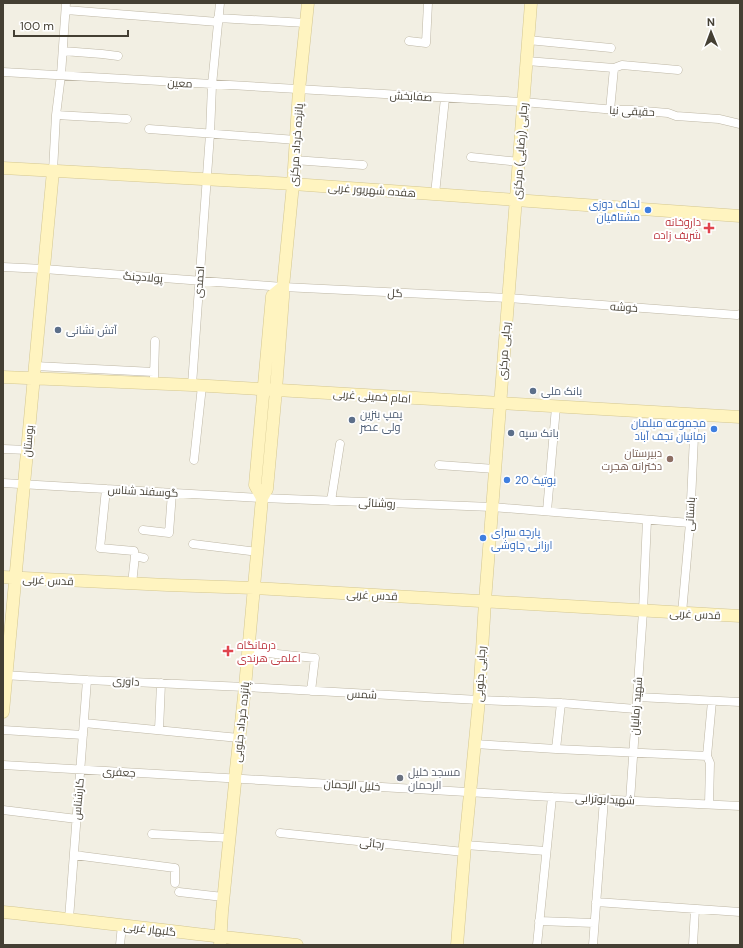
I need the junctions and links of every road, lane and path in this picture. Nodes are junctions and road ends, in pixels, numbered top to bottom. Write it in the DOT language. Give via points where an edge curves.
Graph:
graph roads {
  1 [pos="220,3"];
  2 [pos="308,3"];
  3 [pos="428,3"];
  4 [pos="531,3"];
  5 [pos="66,7"];
  6 [pos="218,20"];
  7 [pos="306,23"];
  8 [pos="528,40"];
  9 [pos="408,41"];
  10 [pos="612,48"];
  11 [pos="62,51"];
  12 [pos="118,56"];
  13 [pos="526,61"];
  14 [pos="614,68"];
  15 [pos="678,70"];
  16 [pos="3,72"];
  17 [pos="61,76"];
  18 [pos="212,85"];
  19 [pos="300,90"];
  20 [pos="445,98"];
  21 [pos="523,102"];
  22 [pos="610,110"];
  23 [pos="56,115"];
  24 [pos="127,119"];
  25 [pos="740,124"];
  26 [pos="149,129"];
  27 [pos="210,134"];
  28 [pos="296,140"];
  29 [pos="471,157"];
  30 [pos="294,160"];
  31 [pos="519,162"];
  32 [pos="363,165"];
  33 [pos="3,168"];
  34 [pos="53,171"];
  35 [pos="207,179"];
  36 [pos="293,184"];
  37 [pos="435,194"];
  38 [pos="516,200"];
  39 [pos="740,216"];
  40 [pos="3,267"];
  41 [pos="44,269"];
  42 [pos="199,281"];
  43 [pos="283,287"];
  44 [pos="508,298"];
  45 [pos="740,314"];
  46 [pos="154,341"];
  47 [pos="34,372"];
  48 [pos="3,377"];
  49 [pos="154,378"];
  50 [pos="197,386"];
  51 [pos="270,390"];
  52 [pos="500,403"];
  53 [pos="556,406"];
  54 [pos="695,415"];
  55 [pos="740,417"];
  56 [pos="340,444"];
  57 [pos="3,449"];
  58 [pos="28,450"];
  59 [pos="194,460"];
  60 [pos="439,465"];
  61 [pos="495,469"];
  62 [pos="3,483"];
  63 [pos="24,484"];
  64 [pos="106,489"];
  65 [pos="172,493"];
  66 [pos="262,498"];
  67 [pos="331,501"];
  68 [pos="492,507"];
  69 [pos="547,511"];
  70 [pos="647,520"];
  71 [pos="690,523"];
  72 [pos="143,530"];
  73 [pos="193,544"];
  74 [pos="258,552"];
  75 [pos="135,556"];
  76 [pos="144,558"];
  77 [pos="3,578"];
  78 [pos="16,578"];
  79 [pos="132,584"];
  80 [pos="254,588"];
  81 [pos="485,602"];
  82 [pos="643,611"];
  83 [pos="682,613"];
  84 [pos="740,616"];
  85 [pos="7,628"];
  86 [pos="248,651"];
  87 [pos="5,675"];
  88 [pos="87,680"];
  89 [pos="161,683"];
  90 [pos="245,687"];
  91 [pos="311,691"];
  92 [pos="637,697"];
  93 [pos="479,700"];
  94 [pos="712,700"];
  95 [pos="740,702"];
  96 [pos="560,703"];
  97 [pos="636,709"];
  98 [pos="3,712"];
  99 [pos="84,723"];
  100 [pos="3,730"];
  101 [pos="159,730"];
  102 [pos="83,735"];
  103 [pos="239,738"];
  104 [pos="475,744"];
  105 [pos="556,749"];
  106 [pos="633,753"];
  107 [pos="707,756"];
  108 [pos="3,765"];
  109 [pos="81,769"];
  110 [pos="235,778"];
  111 [pos="470,792"];
  112 [pos="552,796"];
  113 [pos="604,799"];
  114 [pos="630,801"];
  115 [pos="708,804"];
  116 [pos="740,806"];
  117 [pos="3,810"];
  118 [pos="77,819"];
  119 [pos="152,834"];
  120 [pos="280,834"];
  121 [pos="229,838"];
  122 [pos="465,849"];
  123 [pos="546,851"];
  124 [pos="74,855"];
  125 [pos="175,883"];
  126 [pos="180,892"];
  127 [pos="223,897"];
  128 [pos="596,902"];
  129 [pos="695,909"];
  130 [pos="3,912"];
  131 [pos="740,912"];
  132 [pos="69,919"];
  133 [pos="539,921"];
  134 [pos="594,923"];
  135 [pos="122,925"];
  136 [pos="220,941"];
  137 [pos="120,945"];
  138 [pos="297,945"];
  139 [pos="457,945"];
  140 [pos="536,945"];
  141 [pos="593,945"];
  142 [pos="693,945"];
  1 -- 6 [label="street, احمدی"];
  2 -- 7 [label="street, پانزده خرداد مرکزی"];
  3 -- 9 [label="street" via="426,44"];
  4 -- 8 [label="street, رجایی (رضایی) مرکزی"];
  5 -- 6 [label="street"];
  5 -- 11 [label="street"];
  6 -- 7 [label="street"];
  6 -- 18 [label="street, احمدی"];
  7 -- 19 [label="street, پانزده خرداد مرکزی"];
  8 -- 10 [label="street"];
  8 -- 13 [label="street, رجایی (رضایی) مرکزی"];
  11 -- 12 [label="street"];
  11 -- 17 [label="street"];
  13 -- 14 [label="street"];
  13 -- 21 [label="street, رجایی (رضایی) مرکزی"];
  14 -- 15 [label="street" via="622,65"];
  14 -- 22 [label="street"];
  16 -- 17 [label="street, معین"];
  17 -- 18 [label="street, معین"];
  17 -- 23 [label="street"];
  18 -- 19 [label="street, معین"];
  18 -- 27 [label="street, احمدی"];
  19 -- 20 [label="street, صفابخش"];
  19 -- 28 [label="street, پانزده خرداد مرکزی"];
  20 -- 21 [label="street, صفابخش"];
  20 -- 37 [label="street"];
  21 -- 22 [label="street, حقیقی نیا"];
  21 -- 31 [label="street, رجایی (رضایی) مرکزی"];
  22 -- 25 [label="street, حقیقی نیا" via="668,113"];
  23 -- 24 [label="street"];
  23 -- 34 [label="street"];
  26 -- 27 [label="street"];
  27 -- 28 [label="street"];
  27 -- 35 [label="street, احمدی"];
  28 -- 30 [label="street, پانزده خرداد مرکزی"];
  29 -- 31 [label="street"];
  30 -- 32 [label="street"];
  30 -- 36 [label="street, پانزده خرداد مرکزی"];
  31 -- 38 [label="street, رجایی (رضایی) مرکزی"];
  33 -- 34 [label="street, هفده شهریور غربی"];
  34 -- 35 [label="street, هفده شهریور غربی"];
  34 -- 41 [label="street, بوستان"];
  35 -- 36 [label="street, هفده شهریور غربی"];
  35 -- 42 [label="street, احمدی"];
  36 -- 37 [label="street, هفده شهریور غربی"];
  36 -- 43 [label="street, پانزده خرداد مرکزی"];
  37 -- 38 [label="street, هفده شهریور غربی"];
  38 -- 39 [label="street, هفده شهریور غربی"];
  38 -- 44 [label="street, رجایی (رضایی) مرکزی"];
  40 -- 41 [label="street, پولادچنگ"];
  41 -- 42 [label="street, پولادچنگ"];
  41 -- 47 [label="street, بوستان"];
  42 -- 43 [label="street, پولادچنگ"];
  42 -- 50 [label="street, احمدی"];
  43 -- 44 [label="street, گل"];
  43 -- 51 [label="street" via="272,296"];
  44 -- 45 [label="street, خوشه"];
  44 -- 52 [label="street, رجایی مرکزی"];
  46 -- 49 [label="street"];
  47 -- 48 [label="street, امام خمینی غربی"];
  47 -- 49 [label="street, امام خمینی غربی"];
  47 -- 58 [label="street, بوستان"];
  49 -- 50 [label="street, امام خمینی غربی"];
  50 -- 51 [label="street, امام خمینی غربی"];
  50 -- 59 [label="street, احمدی"];
  51 -- 52 [label="street, امام خمینی غربی"];
  51 -- 66 [label="street, پانزده خرداد جنوبی" via="255,485"];
  52 -- 53 [label="street, امام خمینی غربی"];
  52 -- 61 [label="street, رجایی جنوبی"];
  53 -- 54 [label="street, امام خمینی غربی"];
  53 -- 69 [label="street"];
  54 -- 55 [label="street, امام خمینی غربی"];
  54 -- 71 [label="street, باستانی"];
  56 -- 67 [label="street"];
  57 -- 58 [label="street"];
  58 -- 63 [label="street, بوستان"];
  60 -- 61 [label="street"];
  61 -- 68 [label="street, رجایی جنوبی"];
  62 -- 63 [label="street, گوسفند شناس"];
  63 -- 64 [label="street, گوسفند شناس"];
  63 -- 78 [label="street, بوستان"];
  64 -- 65 [label="street, گوسفند شناس"];
  64 -- 75 [label="street" via="100,548 134,551"];
  65 -- 66 [label="street, گوسفند شناس"];
  65 -- 72 [label="street" via="169,532"];
  66 -- 67 [label="street, روشنائی"];
  66 -- 74 [label="street, پانزده خرداد جنوبی"];
  67 -- 68 [label="street, روشنائی"];
  68 -- 69 [label="street"];
  68 -- 81 [label="street, رجایی جنوبی"];
  69 -- 70 [label="street"];
  70 -- 71 [label="street"];
  70 -- 82 [label="street"];
  71 -- 83 [label="street, باستانی"];
  73 -- 74 [label="street"];
  74 -- 80 [label="street, پانزده خرداد جنوبی"];
  75 -- 76 [label="street"];
  75 -- 79 [label="street"];
  77 -- 78 [label="street, قدس غربی"];
  78 -- 79 [label="street, قدس غربی"];
  78 -- 85 [label="street, بوستان"];
  79 -- 80 [label="street, قدس غربی"];
  80 -- 81 [label="street, قدس غربی"];
  80 -- 86 [label="street, پانزده خرداد جنوبی"];
  81 -- 82 [label="street, قدس غربی"];
  81 -- 93 [label="street, رجایی جنوبی"];
  82 -- 83 [label="street, قدس غربی"];
  82 -- 92 [label="street, شهید زمانیان"];
  83 -- 84 [label="street, قدس غربی"];
  85 -- 87 [label="street, بوستان"];
  86 -- 90 [label="street, پانزده خرداد جنوبی"];
  86 -- 91 [label="street" via="315,658"];
  87 -- 88 [label="street, داوری"];
  87 -- 98 [label="street, بوستان"];
  88 -- 89 [label="street, داوری"];
  88 -- 99 [label="street, کارشناس"];
  89 -- 90 [label="street, داوری"];
  89 -- 101 [label="street"];
  90 -- 91 [label="street, شمس"];
  90 -- 103 [label="street, پانزده خرداد جنوبی"];
  91 -- 93 [label="street, شمس"];
  92 -- 94 [label="street"];
  92 -- 97 [label="street, شهید زمانیان"];
  93 -- 96 [label="street, شمس"];
  93 -- 104 [label="street, رجایی جنوبی"];
  94 -- 95 [label="street"];
  94 -- 107 [label="street"];
  96 -- 97 [label="street, شمس"];
  96 -- 105 [label="street"];
  97 -- 106 [label="street, شهید زمانیان"];
  99 -- 101 [label="street"];
  99 -- 102 [label="street, کارشناس"];
  100 -- 102 [label="street"];
  101 -- 103 [label="street"];
  102 -- 109 [label="street, کارشناس"];
  103 -- 110 [label="street, پانزده خرداد جنوبی"];
  104 -- 105 [label="street"];
  104 -- 111 [label="street, رجایی جنوبی"];
  105 -- 106 [label="street"];
  106 -- 107 [label="street"];
  106 -- 114 [label="street, شهید زمانیان"];
  107 -- 115 [label="street" via="710,763"];
  108 -- 109 [label="street, جعفری"];
  109 -- 110 [label="street, جعفری"];
  109 -- 118 [label="street, کارشناس"];
  110 -- 111 [label="street, خلیل الرحمان"];
  110 -- 121 [label="street, پانزده خرداد جنوبی"];
  111 -- 112 [label="street, شهیدابوترابی"];
  111 -- 122 [label="street, رجایی جنوبی"];
  112 -- 113 [label="street, شهیدابوترابی"];
  112 -- 123 [label="street"];
  113 -- 114 [label="street, شهیدابوترابی"];
  113 -- 128 [label="street"];
  114 -- 115 [label="street, شهیدابوترابی"];
  115 -- 116 [label="street, شهیدابوترابی"];
  117 -- 118 [label="street"];
  118 -- 124 [label="street, کارشناس"];
  119 -- 121 [label="street"];
  120 -- 122 [label="street, رجائی"];
  121 -- 127 [label="street, پانزده خرداد جنوبی"];
  122 -- 123 [label="street, رجائی"];
  122 -- 139 [label="street, رجایی جنوبی"];
  123 -- 133 [label="street"];
  124 -- 125 [label="street" via="175,868"];
  124 -- 132 [label="street, کارشناس"];
  126 -- 127 [label="street"];
  127 -- 136 [label="street, پانزده خرداد جنوبی"];
  128 -- 129 [label="street"];
  128 -- 134 [label="street"];
  129 -- 131 [label="street"];
  129 -- 142 [label="street"];
  130 -- 132 [label="street, گلبهار غربی"];
  132 -- 135 [label="street, گلبهار غربی"];
  133 -- 134 [label="street"];
  133 -- 140 [label="street"];
  134 -- 141 [label="street"];
  135 -- 136 [label="street, گلبهار غربی"];
  135 -- 137 [label="street"];
  136 -- 138 [label="street, گلبهار غربی"];
}
